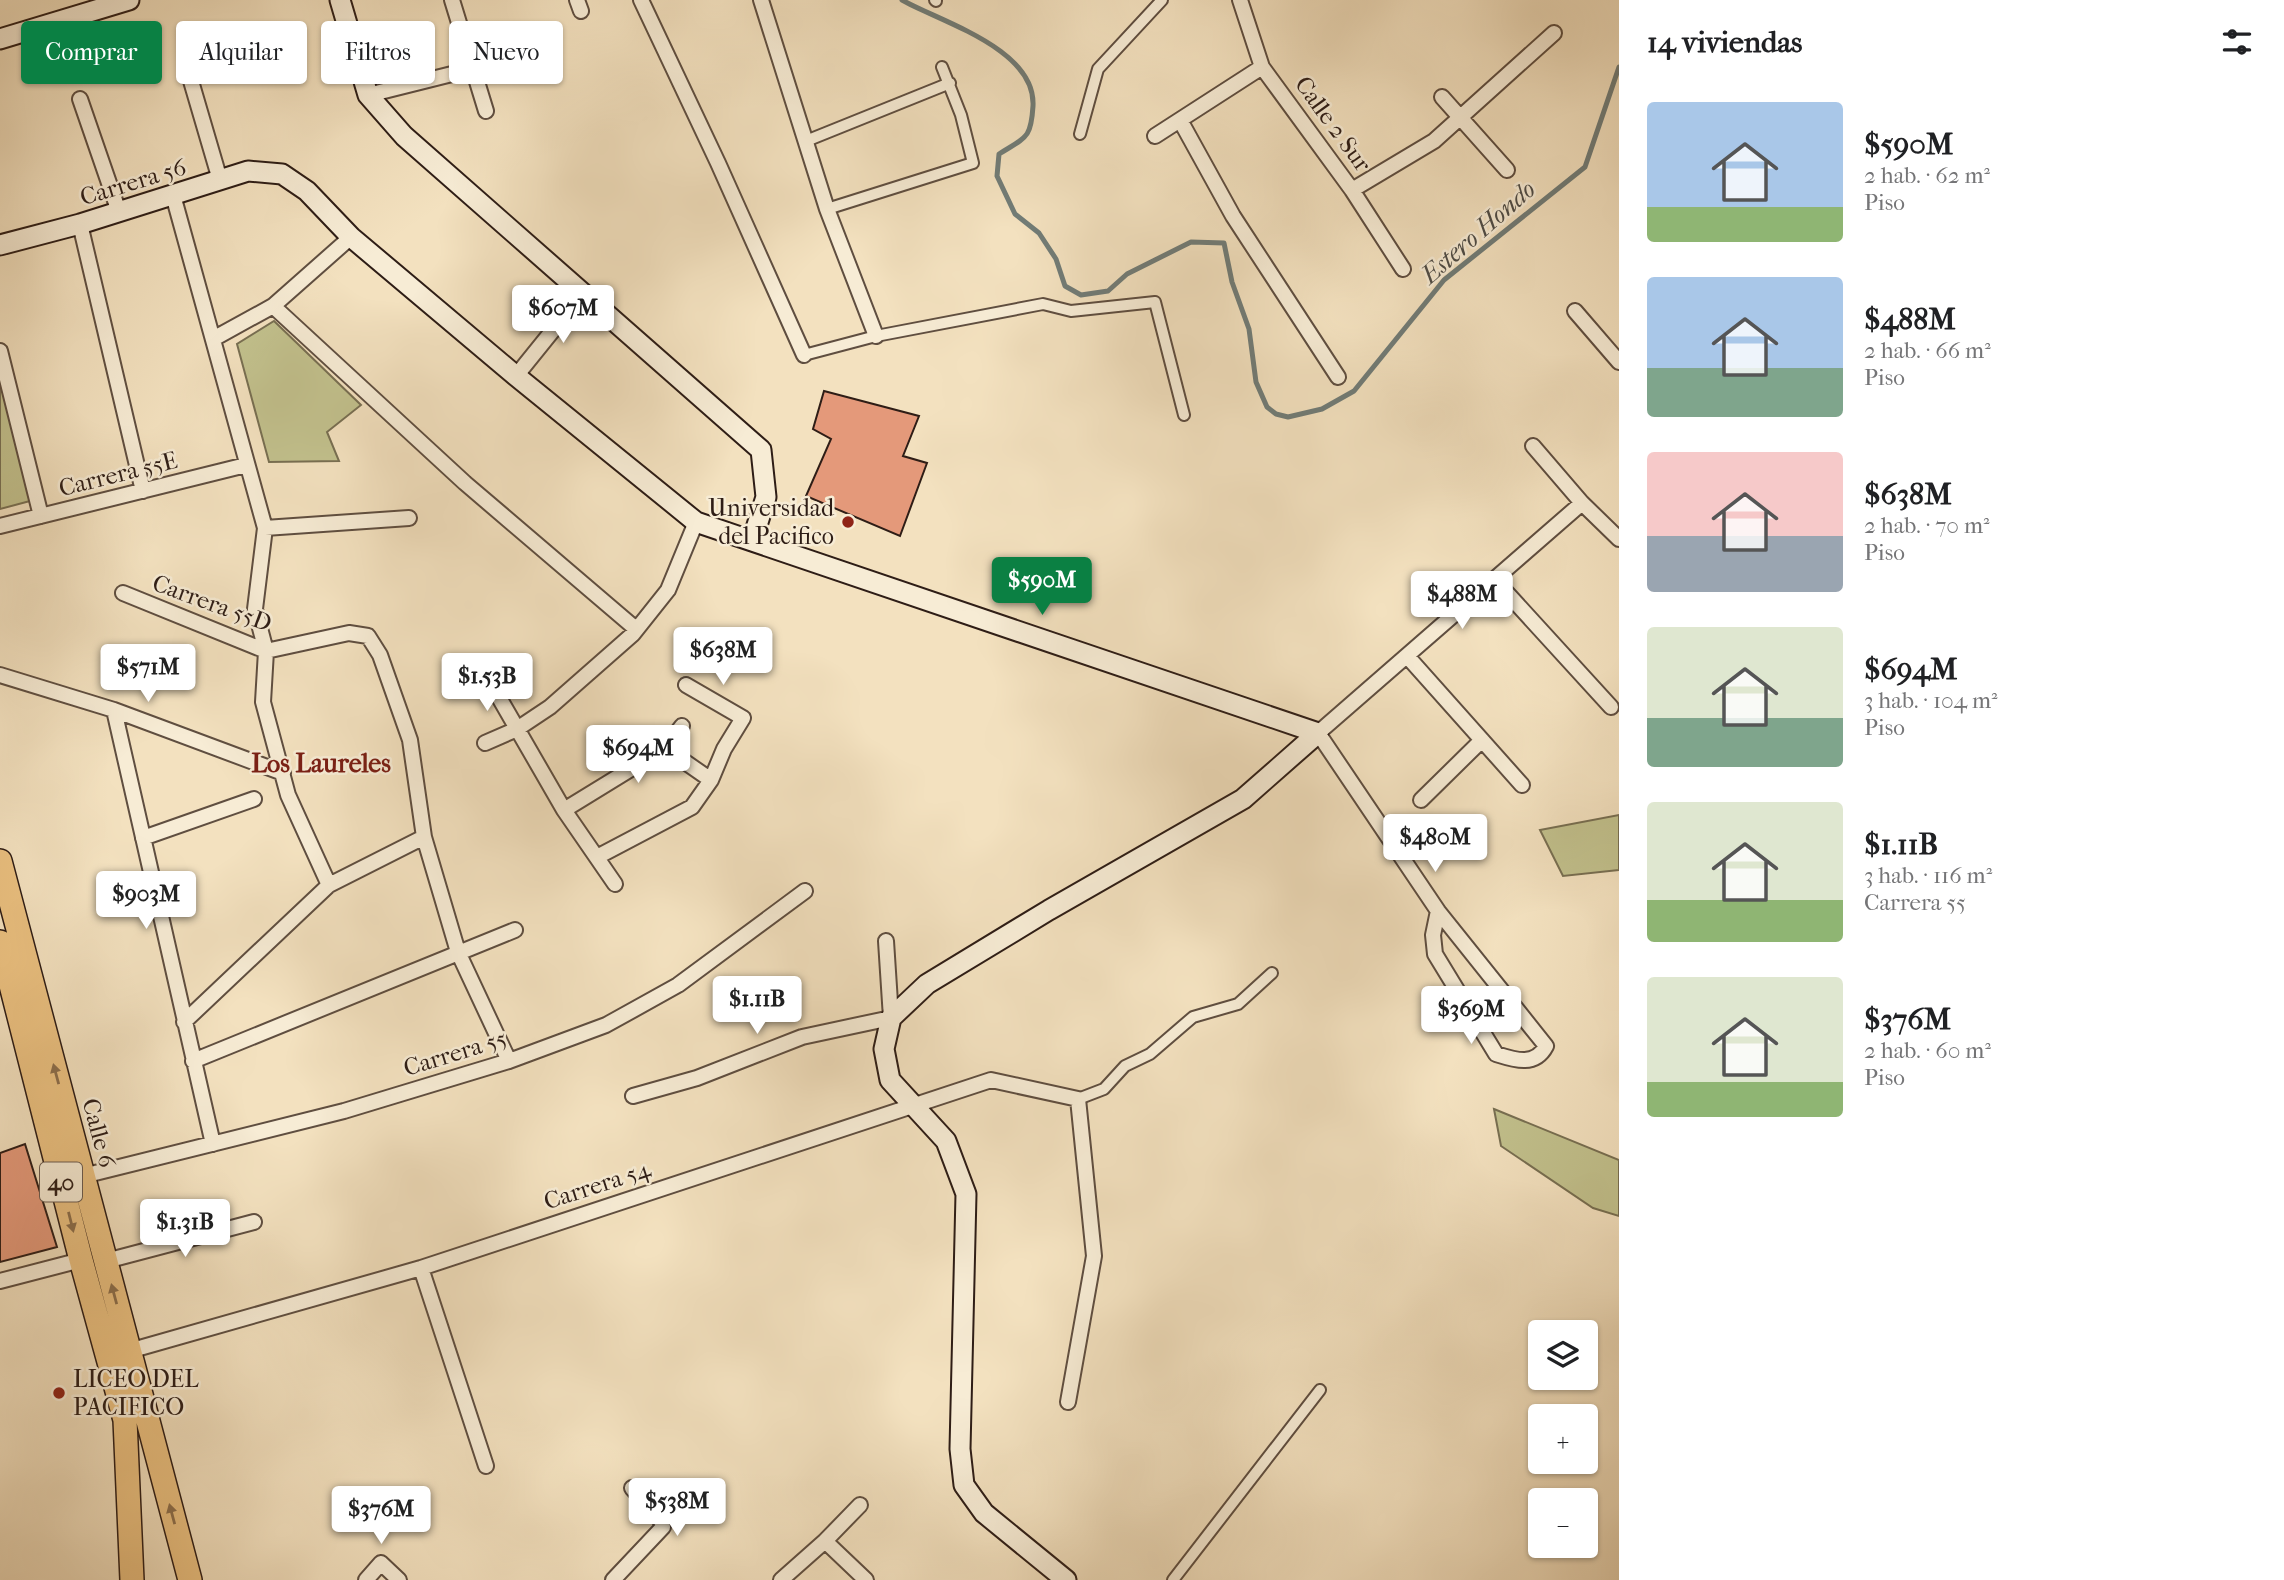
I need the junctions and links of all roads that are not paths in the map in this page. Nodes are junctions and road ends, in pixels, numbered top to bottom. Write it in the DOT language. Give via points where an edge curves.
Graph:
graph roads {
  1 [pos="129,0"];
  2 [pos="340,0"];
  3 [pos="452,0"];
  4 [pos="641,0"];
  5 [pos="761,0"];
  6 [pos="1162,0"];
  7 [pos="1240,0"];
  8 [pos="458,21"];
  9 [pos="1554,33"];
  10 [pos="0,39"];
  11 [pos="942,67"];
  12 [pos="1262,67"];
  13 [pos="449,75"];
  14 [pos="950,83"];
  15 [pos="192,84"];
  16 [pos="477,84"];
  17 [pos="368,96"];
  18 [pos="1442,97"];
  19 [pos="80,99"];
  20 [pos="486,111"];
  21 [pos="1459,118"];
  22 [pos="1180,120"];
  23 [pos="1080,134"];
  24 [pos="1155,136"];
  25 [pos="806,141"];
  26 [pos="1507,170"];
  27 [pos="219,180"];
  28 [pos="1352,190"];
  29 [pos="173,195"];
  30 [pos="827,209"];
  31 [pos="119,212"];
  32 [pos="79,224"];
  33 [pos="351,237"];
  34 [pos="0,244"];
  35 [pos="1403,269"];
  36 [pos="583,293"];
  37 [pos="274,306"];
  38 [pos="1575,311"];
  39 [pos="876,336"];
  40 [pos="213,339"];
  41 [pos="0,351"];
  42 [pos="803,355"];
  43 [pos="1619,362"];
  44 [pos="516,376"];
  45 [pos="1339,377"];
  46 [pos="1184,415"];
  47 [pos="1533,446"];
  48 [pos="246,465"];
  49 [pos="143,491"];
  50 [pos="1582,503"];
  51 [pos="41,516"];
  52 [pos="409,518"];
  53 [pos="696,522"];
  54 [pos="0,526"];
  55 [pos="265,528"];
  56 [pos="1619,539"];
  57 [pos="752,541"];
  58 [pos="1495,580"];
  59 [pos="123,593"];
  60 [pos="636,629"];
  61 [pos="266,651"];
  62 [pos="1407,656"];
  63 [pos="0,675"];
  64 [pos="489,680"];
  65 [pos="687,685"];
  66 [pos="1611,707"];
  67 [pos="114,710"];
  68 [pos="682,726"];
  69 [pos="517,729"];
  70 [pos="1318,733"];
  71 [pos="1482,740"];
  72 [pos="485,743"];
  73 [pos="665,748"];
  74 [pos="283,773"];
  75 [pos="711,780"];
  76 [pos="1522,785"];
  77 [pos="254,799"];
  78 [pos="1421,800"];
  79 [pos="564,810"];
  80 [pos="424,837"];
  81 [pos="143,838"];
  82 [pos="597,857"];
  83 [pos="0,862"];
  84 [pos="615,884"];
  85 [pos="329,885"];
  86 [pos="804,891"];
  87 [pos="1438,911"];
  88 [pos="514,930"];
  89 [pos="886,941"];
  90 [pos="0,942"];
  91 [pos="458,952"];
  92 [pos="1272,974"];
  93 [pos="891,1018"];
  94 [pos="184,1022"];
  95 [pos="193,1061"];
  96 [pos="509,1061"];
  97 [pos="633,1096"];
  98 [pos="1078,1099"];
  99 [pos="915,1105"];
  100 [pos="213,1144"];
  101 [pos="83,1177"];
  102 [pos="254,1222"];
  103 [pos="81,1260"];
  104 [pos="106,1261"];
  105 [pos="421,1268"];
  106 [pos="0,1281"];
  107 [pos="129,1351"];
  108 [pos="1320,1390"];
  109 [pos="1068,1402"];
  110 [pos="486,1466"];
  111 [pos="632,1488"];
  112 [pos="860,1505"];
  113 [pos="825,1541"];
  114 [pos="132,1580"];
  115 [pos="190,1580"];
  116 [pos="366,1580"];
  117 [pos="400,1580"];
  118 [pos="613,1580"];
  119 [pos="781,1580"];
  120 [pos="866,1580"];
  121 [pos="1066,1580"];
  122 [pos="1173,1580"];
  1 -- 10 [label="main road"];
  2 -- 17 [label="main road"];
  3 -- 8 [label="street"];
  4 -- 42 [label="street"];
  5 -- 25 [label="street"];
  6 -- 23 [label="street" via="1098,69"];
  7 -- 12 [label="street, Calle 2 Sur"];
  9 -- 21 [label="street"];
  11 -- 14 [label="street"];
  12 -- 22 [label="street"];
  12 -- 28 [label="street, Calle 2 Sur"];
  13 -- 17 [label="street"];
  14 -- 25 [label="street"];
  14 -- 30 [label="street" via="972,163"];
  15 -- 27 [label="street"];
  16 -- 20 [label="street"];
  17 -- 36 [label="main road" via="404,136"];
  18 -- 21 [label="street"];
  19 -- 31 [label="street"];
  21 -- 26 [label="street"];
  21 -- 28 [label="street" via="1434,141"];
  22 -- 24 [label="street"];
  22 -- 45 [label="street" via="1233,216"];
  25 -- 30 [label="street"];
  27 -- 29 [label="main road, Carrera 56"];
  27 -- 33 [label="main road, Carrera 56" via="248,172 282,174 307,191"];
  28 -- 35 [label="street, Calle 2 Sur"];
  29 -- 31 [label="main road, Carrera 56"];
  29 -- 40 [label="street"];
  30 -- 39 [label="street"];
  31 -- 32 [label="main road, Carrera 56"];
  32 -- 34 [label="main road, Carrera 56"];
  32 -- 49 [label="street"];
  33 -- 37 [label="street"];
  33 -- 44 [label="main road"];
  36 -- 44 [label="street"];
  36 -- 57 [label="main road" via="761,450 766,497"];
  37 -- 40 [label="street"];
  37 -- 60 [label="street" via="465,483"];
  38 -- 43 [label="street"];
  39 -- 42 [label="street"];
  39 -- 46 [label="street" via="1043,304 1071,311 1155,302"];
  40 -- 48 [label="street"];
  41 -- 51 [label="street"];
  44 -- 53 [label="main road"];
  47 -- 50 [label="street"];
  48 -- 49 [label="street, Carrera 55E"];
  48 -- 55 [label="street"];
  49 -- 51 [label="street, Carrera 55E"];
  50 -- 56 [label="street"];
  50 -- 58 [label="street"];
  51 -- 54 [label="street, Carrera 55E"];
  52 -- 55 [label="street"];
  53 -- 57 [label="main road"];
  53 -- 60 [label="street" via="668,590"];
  55 -- 61 [label="street" via="255,609"];
  57 -- 70 [label="main road"];
  58 -- 62 [label="street"];
  58 -- 66 [label="street"];
  59 -- 61 [label="street, Carrera 55D"];
  60 -- 69 [label="street" via="550,707"];
  61 -- 74 [label="street" via="263,702"];
  61 -- 80 [label="street, Carrera 55D" via="349,633 368,636 380,655 410,740"];
  62 -- 70 [label="street"];
  62 -- 71 [label="street"];
  63 -- 67 [label="street"];
  64 -- 69 [label="street"];
  65 -- 75 [label="street" via="743,718"];
  67 -- 74 [label="street"];
  67 -- 81 [label="street"];
  68 -- 73 [label="street"];
  69 -- 72 [label="street"];
  69 -- 79 [label="street"];
  70 -- 87 [label="street"];
  70 -- 93 [label="main road" via="1243,799 927,984"];
  71 -- 76 [label="street"];
  71 -- 78 [label="street"];
  73 -- 75 [label="street"];
  73 -- 79 [label="street"];
  74 -- 85 [label="street" via="288,795"];
  75 -- 82 [label="street" via="692,807"];
  77 -- 81 [label="street"];
  79 -- 82 [label="street"];
  80 -- 85 [label="street"];
  80 -- 91 [label="street"];
  81 -- 94 [label="street"];
  82 -- 84 [label="street"];
  101 -- 83 [label="highway, Calle 6 / 40, one-way"];
  85 -- 94 [label="street"];
  86 -- 96 [label="street, Carrera 55" via="678,985 606,1025"];
  87 -- 87 [label="street" via="1435,954 1496,1054 1522,1062 1541,1054 1546,1046"];
  88 -- 91 [label="street"];
  89 -- 93 [label="street"];
  90 -- 103 [label="highway, Calle 6 / 40, one-way"];
  91 -- 95 [label="street"];
  91 -- 96 [label="street"];
  92 -- 98 [label="street" via="1238,1004 1193,1017 1150,1054 1125,1066 1104,1089"];
  93 -- 97 [label="street" via="802,1037 697,1078"];
  93 -- 99 [label="main road" via="884,1049 890,1080"];
  94 -- 95 [label="street"];
  95 -- 100 [label="street"];
  96 -- 100 [label="street, Carrera 55" via="344,1111"];
  98 -- 99 [label="street, Carrera 54" via="991,1080"];
  98 -- 109 [label="street" via="1094,1256"];
  99 -- 105 [label="street, Carrera 54"];
  99 -- 121 [label="main road" via="946,1142 966,1194 960,1450 964,1485 984,1513"];
  100 -- 101 [label="street, Carrera 55"];
  101 -- 104 [label="highway, Calle 6 / 40"];
  102 -- 104 [label="street"];
  103 -- 106 [label="street"];
  103 -- 114 [label="highway, Calle 6 / 40" via="125,1420"];
  107 -- 104 [label="highway, Calle 6 / 40, one-way"];
  105 -- 107 [label="street, Carrera 54"];
  105 -- 110 [label="street"];
  115 -- 107 [label="highway, Calle 6 / 40, one-way"];
  108 -- 122 [label="street"];
  111 -- 118 [label="street" via="663,1527"];
  112 -- 113 [label="street"];
  113 -- 119 [label="street"];
  113 -- 120 [label="street"];
  116 -- 117 [label="street" via="381,1563"];
}
